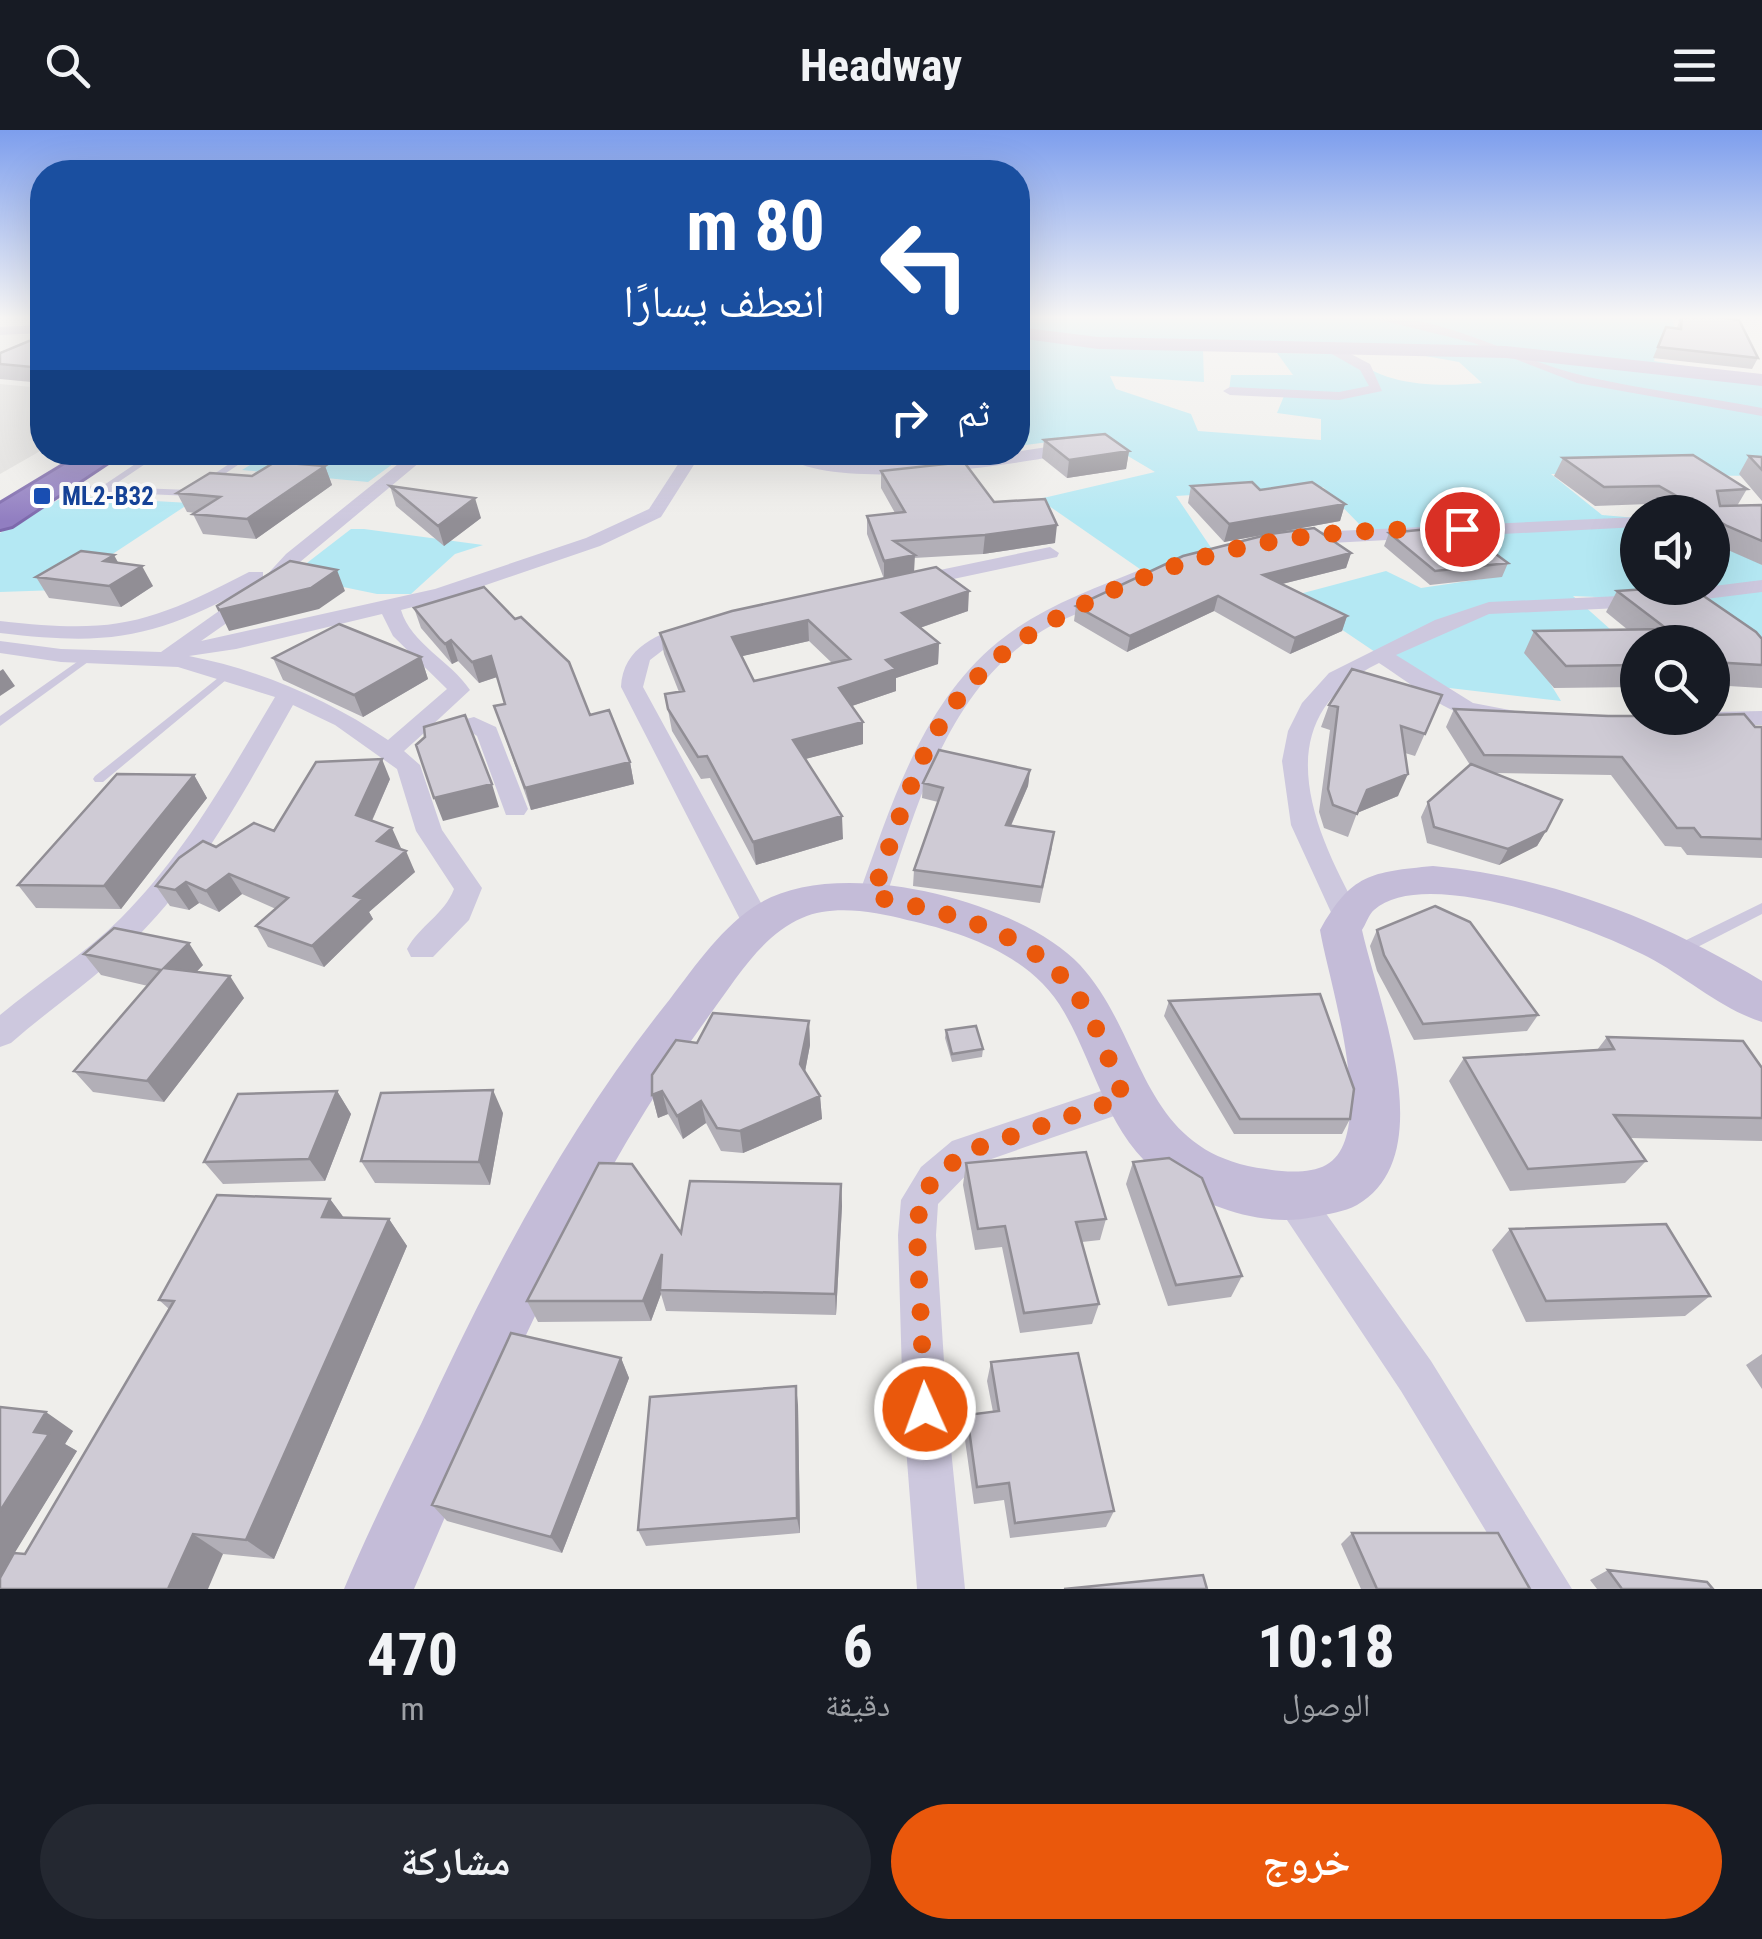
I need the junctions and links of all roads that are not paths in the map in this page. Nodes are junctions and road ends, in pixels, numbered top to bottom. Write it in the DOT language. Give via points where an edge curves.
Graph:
graph roads {
  1 [pos="1374,385"];
  2 [pos="1611,385"];
  3 [pos="1230,391"];
  4 [pos="1762,412"];
  5 [pos="1100,445"];
  6 [pos="1030,451"];
  7 [pos="42,465"];
  8 [pos="87,465"];
  9 [pos="140,465"];
  10 [pos="234,465"];
  11 [pos="408,465"];
  12 [pos="686,465"];
  13 [pos="826,465"];
  14 [pos="906,465"];
  15 [pos="969,465"];
  16 [pos="911,467"];
  17 [pos="52,487"];
  18 [pos="0,490"];
  19 [pos="102,490"];
  20 [pos="0,518"];
  21 [pos="1620,523"];
  22 [pos="1275,540"];
  23 [pos="1050,553"];
  24 [pos="293,558"];
  25 [pos="1168,566"];
  26 [pos="1762,586"];
  27 [pos="883,588"];
  28 [pos="390,605"];
  29 [pos="0,627"];
  30 [pos="707,627"];
  31 [pos="0,647"];
  32 [pos="1380,654"];
  33 [pos="167,656"];
  34 [pos="84,660"];
  35 [pos="228,673"];
  36 [pos="288,694"];
  37 [pos="1532,718"];
  38 [pos="1762,718"];
  39 [pos="1730,719"];
  40 [pos="0,722"];
  41 [pos="391,750"];
  42 [pos="99,779"];
  43 [pos="515,809"];
  44 [pos="872,896"];
  45 [pos="1762,908"];
  46 [pos="1345,914"];
  47 [pos="758,925"];
  48 [pos="422,949"];
  49 [pos="1674,952"];
  50 [pos="1762,1004"];
  51 [pos="0,1034"];
  52 [pos="1124,1098"];
  53 [pos="1292,1196"];
  54 [pos="379,1589"];
  55 [pos="941,1589"];
  56 [pos="1548,1589"];
  1 -- 3 [label="street" via="1338,396"];
  2 -- 4 [label="street"];
  5 -- 6 [label="street"];
  7 -- 18 [label="highway"];
  8 -- 17 [label="highway"];
  9 -- 19 [label="lane"];
  10 -- 19 [label="lane" via="192,493"];
  11 -- 24 [label="street"];
  12 -- 28 [label="street" via="663,505 644,522 465,587"];
  13 -- 16 [label="street"];
  14 -- 16 [label="street"];
  15 -- 16 [label="street"];
  17 -- 19 [label="lane"];
  17 -- 20 [label="highway"];
  21 -- 22 [label="street"];
  23 -- 27 [label="street"];
  24 -- 29 [label="street" via="186,612 136,628 89,636"];
  24 -- 33 [label="street" via="274,581"];
  25 -- 44 [label="street" via="1027,632 966,689 936,731"];
  26 -- 32 [label="street" via="1640,601 1488,608"];
  28 -- 33 [label="street"];
  28 -- 41 [label="street" via="410,644 458,690"];
  30 -- 47 [label="street" via="647,650 632,665 632,687"];
  31 -- 34 [label="street"];
  32 -- 37 [label="street" via="1466,709"];
  32 -- 46 [label="street" via="1321,693 1301,727 1295,754 1308,843"];
  33 -- 34 [label="street"];
  33 -- 35 [label="street"];
  34 -- 40 [label="lane"];
  35 -- 36 [label="street"];
  35 -- 42 [label="lane"];
  36 -- 41 [label="street"];
  36 -- 51 [label="street" via="227,800 163,890 116,940"];
  38 -- 39 [label="street"];
  41 -- 43 [label="street" via="480,726 488,732"];
  41 -- 48 [label="street" via="408,765 428,831 468,888 459,912"];
  44 -- 47 [label="street" via="806,900"];
  44 -- 52 [label="street" via="972,921 1036,950 1061,972 1090,1016"];
  45 -- 49 [label="lane"];
  46 -- 49 [label="street" via="1379,887 1423,879 1458,882 1591,913"];
  46 -- 53 [label="street" via="1345,960 1378,1106 1374,1140 1366,1166 1343,1185"];
  47 -- 54 [label="street" via="684,1011 592,1146"];
  49 -- 50 [label="street"];
  52 -- 53 [label="street" via="1167,1148 1220,1184"];
  52 -- 55 [label="street" via="965,1152 920,1200 925,1409"];
  53 -- 56 [label="street" via="1416,1376"];
}
